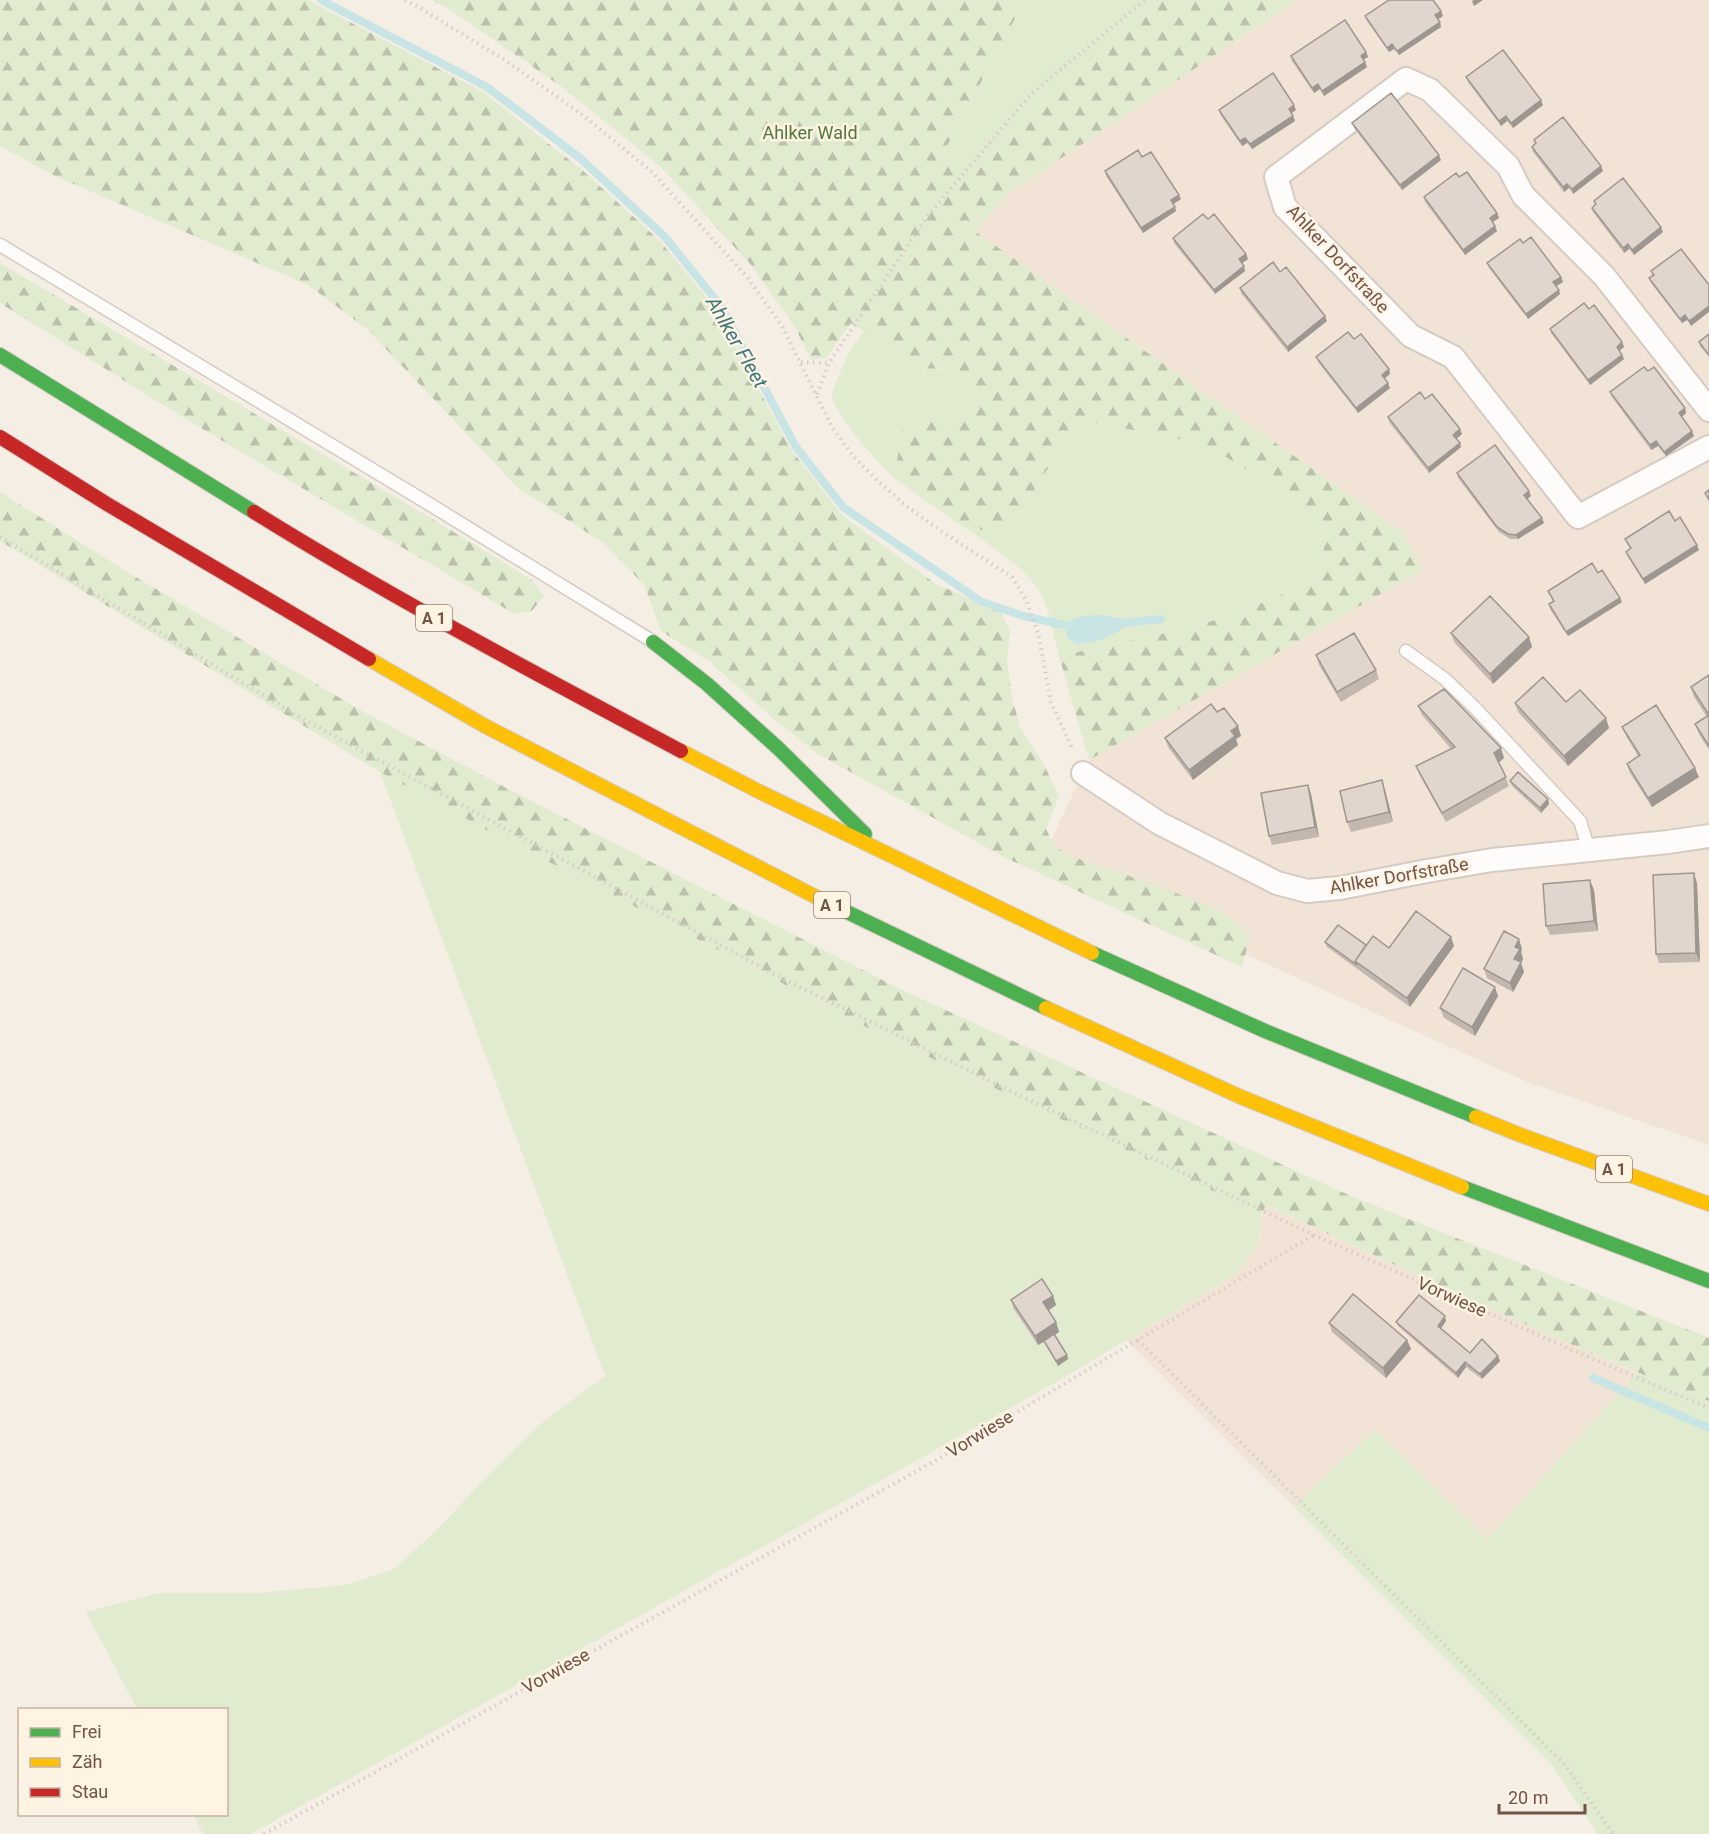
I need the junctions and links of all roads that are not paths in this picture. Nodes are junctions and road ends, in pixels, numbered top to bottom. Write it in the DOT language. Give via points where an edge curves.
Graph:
graph roads {
  1 [pos="0,245"];
  2 [pos="0,355"];
  3 [pos="1709,410"];
  4 [pos="0,436"];
  5 [pos="1709,447"];
  6 [pos="653,642"];
  7 [pos="1406,651"];
  8 [pos="1083,773"];
  9 [pos="1709,836"];
  10 [pos="1589,850"];
  11 [pos="884,853"];
  12 [pos="1709,1204"];
  13 [pos="1709,1281"];
  1 -- 6 [label="lane"];
  2 -- 11 [label="highway, A 1" via="328,559 517,664"];
  3 -- 5 [label="street, Ahlker Dorfstraße" via="1604,276 1523,195 1508,166 1430,90 1406,79 1275,177 1285,207 1411,336 1453,357 1578,517"];
  4 -- 13 [label="highway, A 1" via="107,504 485,726 855,917 1241,1097 1491,1199"];
  6 -- 11 [label="highway" via="779,749"];
  7 -- 10 [label="lane" via="1445,679 1475,708 1580,821"];
  8 -- 10 [label="street, Ahlker Dorfstraße" via="1159,823 1277,883 1307,891 1492,860"];
  9 -- 10 [label="street, Ahlker Dorfstraße"];
  11 -- 12 [label="highway, A 1" via="1265,1031 1518,1134"];
}
